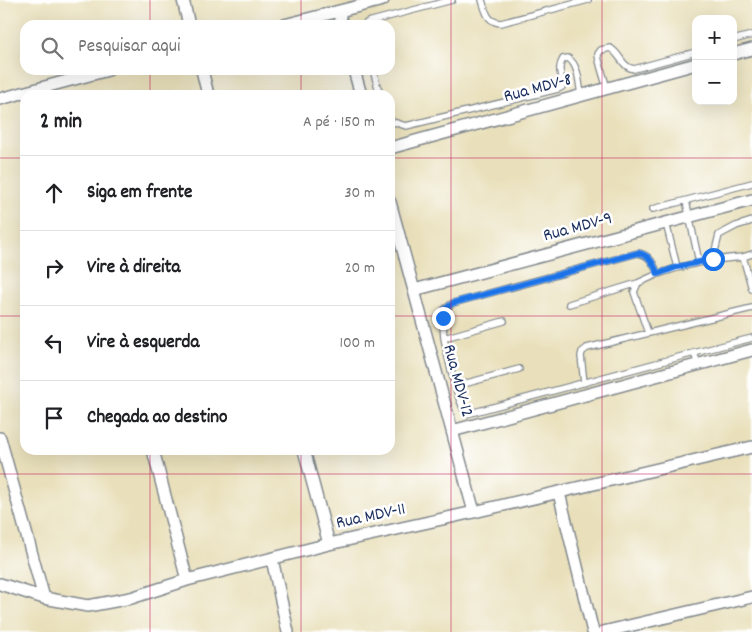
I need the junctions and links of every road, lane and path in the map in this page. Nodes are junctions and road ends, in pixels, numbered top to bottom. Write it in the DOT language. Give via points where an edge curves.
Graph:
graph roads {
  1 [pos="183,0"];
  2 [pos="383,0"];
  3 [pos="452,0"];
  4 [pos="482,0"];
  5 [pos="588,0"];
  6 [pos="338,12"];
  7 [pos="189,20"];
  8 [pos="305,20"];
  9 [pos="340,20"];
  10 [pos="376,20"];
  11 [pos="752,35"];
  12 [pos="737,39"];
  13 [pos="752,49"];
  14 [pos="692,53"];
  15 [pos="737,53"];
  16 [pos="692,65"];
  17 [pos="95,75"];
  18 [pos="203,75"];
  19 [pos="355,75"];
  20 [pos="374,75"];
  21 [pos="606,88"];
  22 [pos="56,90"];
  23 [pos="207,90"];
  24 [pos="360,90"];
  25 [pos="379,90"];
  26 [pos="581,95"];
  27 [pos="20,96"];
  28 [pos="0,99"];
  29 [pos="395,123"];
  30 [pos="395,147"];
  31 [pos="752,183"];
  32 [pos="752,200"];
  33 [pos="686,201"];
  34 [pos="653,209"];
  35 [pos="690,217"];
  36 [pos="395,220"];
  37 [pos="752,221"];
  38 [pos="666,223"];
  39 [pos="752,254"];
  40 [pos="743,257"];
  41 [pos="713,259"];
  42 [pos="699,262"];
  43 [pos="677,267"];
  44 [pos="658,274"];
  45 [pos="638,283"];
  46 [pos="752,288"];
  47 [pos="414,290"];
  48 [pos="569,304"];
  49 [pos="752,308"];
  50 [pos="504,320"];
  51 [pos="648,333"];
  52 [pos="444,338"];
  53 [pos="752,338"];
  54 [pos="752,350"];
  55 [pos="696,359"];
  56 [pos="519,369"];
  57 [pos="584,383"];
  58 [pos="456,386"];
  59 [pos="452,431"];
  60 [pos="0,438"];
  61 [pos="752,447"];
  62 [pos="154,455"];
  63 [pos="305,455"];
  64 [pos="559,493"];
  65 [pos="474,512"];
  66 [pos="329,544"];
  67 [pos="272,558"];
  68 [pos="188,580"];
  69 [pos="0,584"];
  70 [pos="752,597"];
  71 [pos="44,598"];
  72 [pos="288,632"];
  73 [pos="593,632"];
  74 [pos="603,632"];
  1 -- 7 [label="street"];
  2 -- 6 [label="street"];
  3 -- 10 [label="lane"];
  4 -- 5 [label="lane" via="488,17 495,23"];
  6 -- 8 [label="street"];
  6 -- 9 [label="street"];
  11 -- 12 [label="lane"];
  13 -- 15 [label="street"];
  14 -- 21 [label="lane" via="634,70 627,68 615,51 610,48 601,50 598,58"];
  16 -- 21 [label="street, Rua MDV-8"];
  17 -- 22 [label="street"];
  18 -- 23 [label="street"];
  19 -- 24 [label="street"];
  20 -- 25 [label="lane"];
  21 -- 26 [label="street, Rua MDV-8"];
  26 -- 29 [label="lane" via="578,74 568,58 563,59 560,65 563,84 558,89 406,126"];
  26 -- 30 [label="street, Rua MDV-8"];
  27 -- 28 [label="street"];
  31 -- 33 [label="lane"];
  32 -- 35 [label="street, Rua MDV-9"];
  33 -- 34 [label="lane"];
  33 -- 35 [label="lane"];
  35 -- 38 [label="street, Rua MDV-9"];
  35 -- 42 [label="lane"];
  36 -- 47 [label="street, Rua MDV-12"];
  37 -- 41 [label="lane" via="718,235"];
  38 -- 43 [label="lane"];
  38 -- 47 [label="street, Rua MDV-9"];
  39 -- 40 [label="lane"];
  40 -- 41 [label="lane"];
  40 -- 46 [label="lane"];
  41 -- 42 [label="lane"];
  42 -- 43 [label="lane"];
  43 -- 44 [label="lane"];
  44 -- 45 [label="lane"];
  44 -- 52 [label="lane" via="649,257 638,253 453,303 444,310"];
  45 -- 48 [label="lane"];
  45 -- 51 [label="lane" via="634,292"];
  47 -- 59 [label="street, Rua MDV-12"];
  49 -- 51 [label="lane"];
  50 -- 52 [label="lane"];
  51 -- 57 [label="lane" via="587,348 581,356"];
  52 -- 58 [label="lane"];
  53 -- 55 [label="lane"];
  54 -- 55 [label="street"];
  55 -- 57 [label="lane"];
  55 -- 59 [label="street"];
  56 -- 58 [label="lane"];
  57 -- 58 [label="lane" via="473,414 463,409"];
  59 -- 65 [label="street, Rua MDV-12"];
  60 -- 71 [label="street"];
  61 -- 64 [label="street, Rua MDV-11"];
  62 -- 68 [label="street"];
  63 -- 66 [label="street"];
  64 -- 65 [label="street, Rua MDV-11"];
  64 -- 73 [label="street"];
  65 -- 66 [label="street, Rua MDV-11"];
  66 -- 67 [label="street, Rua MDV-11"];
  67 -- 68 [label="street, Rua MDV-11"];
  67 -- 72 [label="street"];
  68 -- 71 [label="street, Rua MDV-11" via="131,598 88,606"];
  69 -- 71 [label="street, Rua MDV-11"];
  70 -- 74 [label="street"];
}
